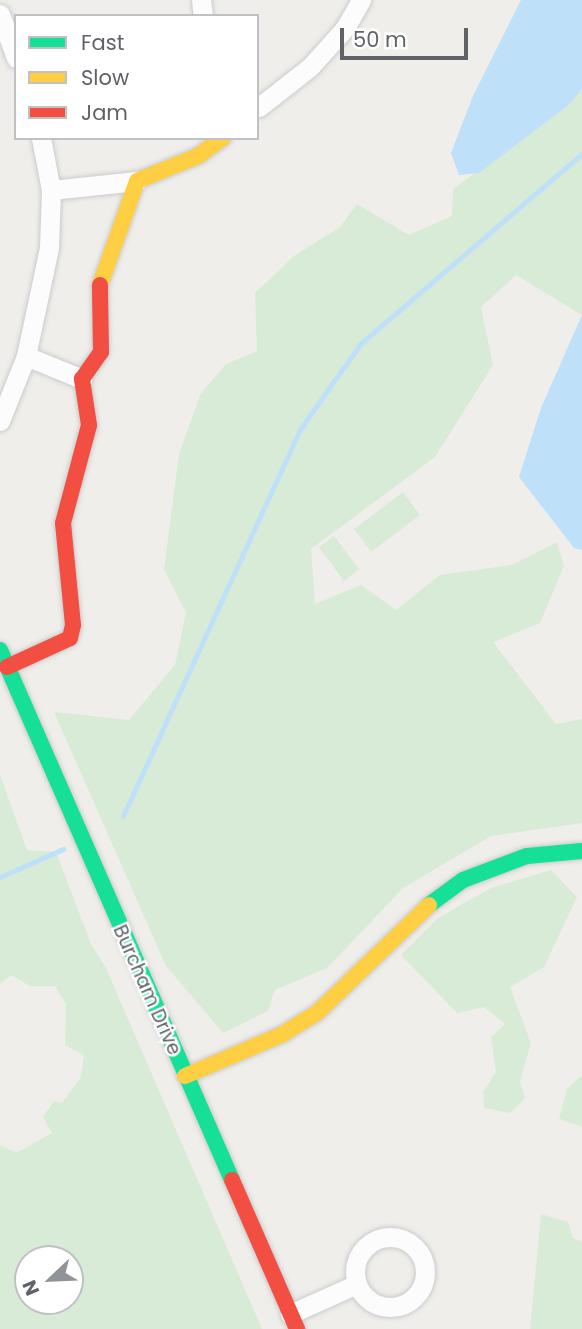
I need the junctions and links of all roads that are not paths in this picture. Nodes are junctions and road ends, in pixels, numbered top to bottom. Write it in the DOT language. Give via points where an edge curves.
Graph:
graph roads {
  1 [pos="361,0"];
  2 [pos="0,14"];
  3 [pos="14,52"];
  4 [pos="259,106"];
  5 [pos="41,140"];
  6 [pos="220,140"];
  7 [pos="137,181"];
  8 [pos="51,190"];
  9 [pos="26,356"];
  10 [pos="82,379"];
  11 [pos="0,421"];
  12 [pos="0,650"];
  13 [pos="7,667"];
  14 [pos="582,851"];
  15 [pos="185,1076"];
  16 [pos="358,1284"];
  17 [pos="293,1322"];
  1 -- 4 [label="street" via="345,28 310,67"];
  2 -- 3 [label="street"];
  5 -- 8 [label="street"];
  6 -- 7 [label="street" via="198,156"];
  7 -- 8 [label="street"];
  7 -- 10 [label="street" via="102,268 98,298 101,352"];
  8 -- 9 [label="street" via="50,248"];
  9 -- 10 [label="street"];
  9 -- 11 [label="street"];
  10 -- 13 [label="street" via="89,425 63,523 73,625 70,638"];
  12 -- 13 [label="street, Burcham Drive"];
  13 -- 15 [label="street, Burcham Drive"];
  14 -- 15 [label="street" via="527,856 463,880 408,920 318,1012 283,1034"];
  15 -- 17 [label="street, Burcham Drive"];
  16 -- 17 [label="street"];
}
